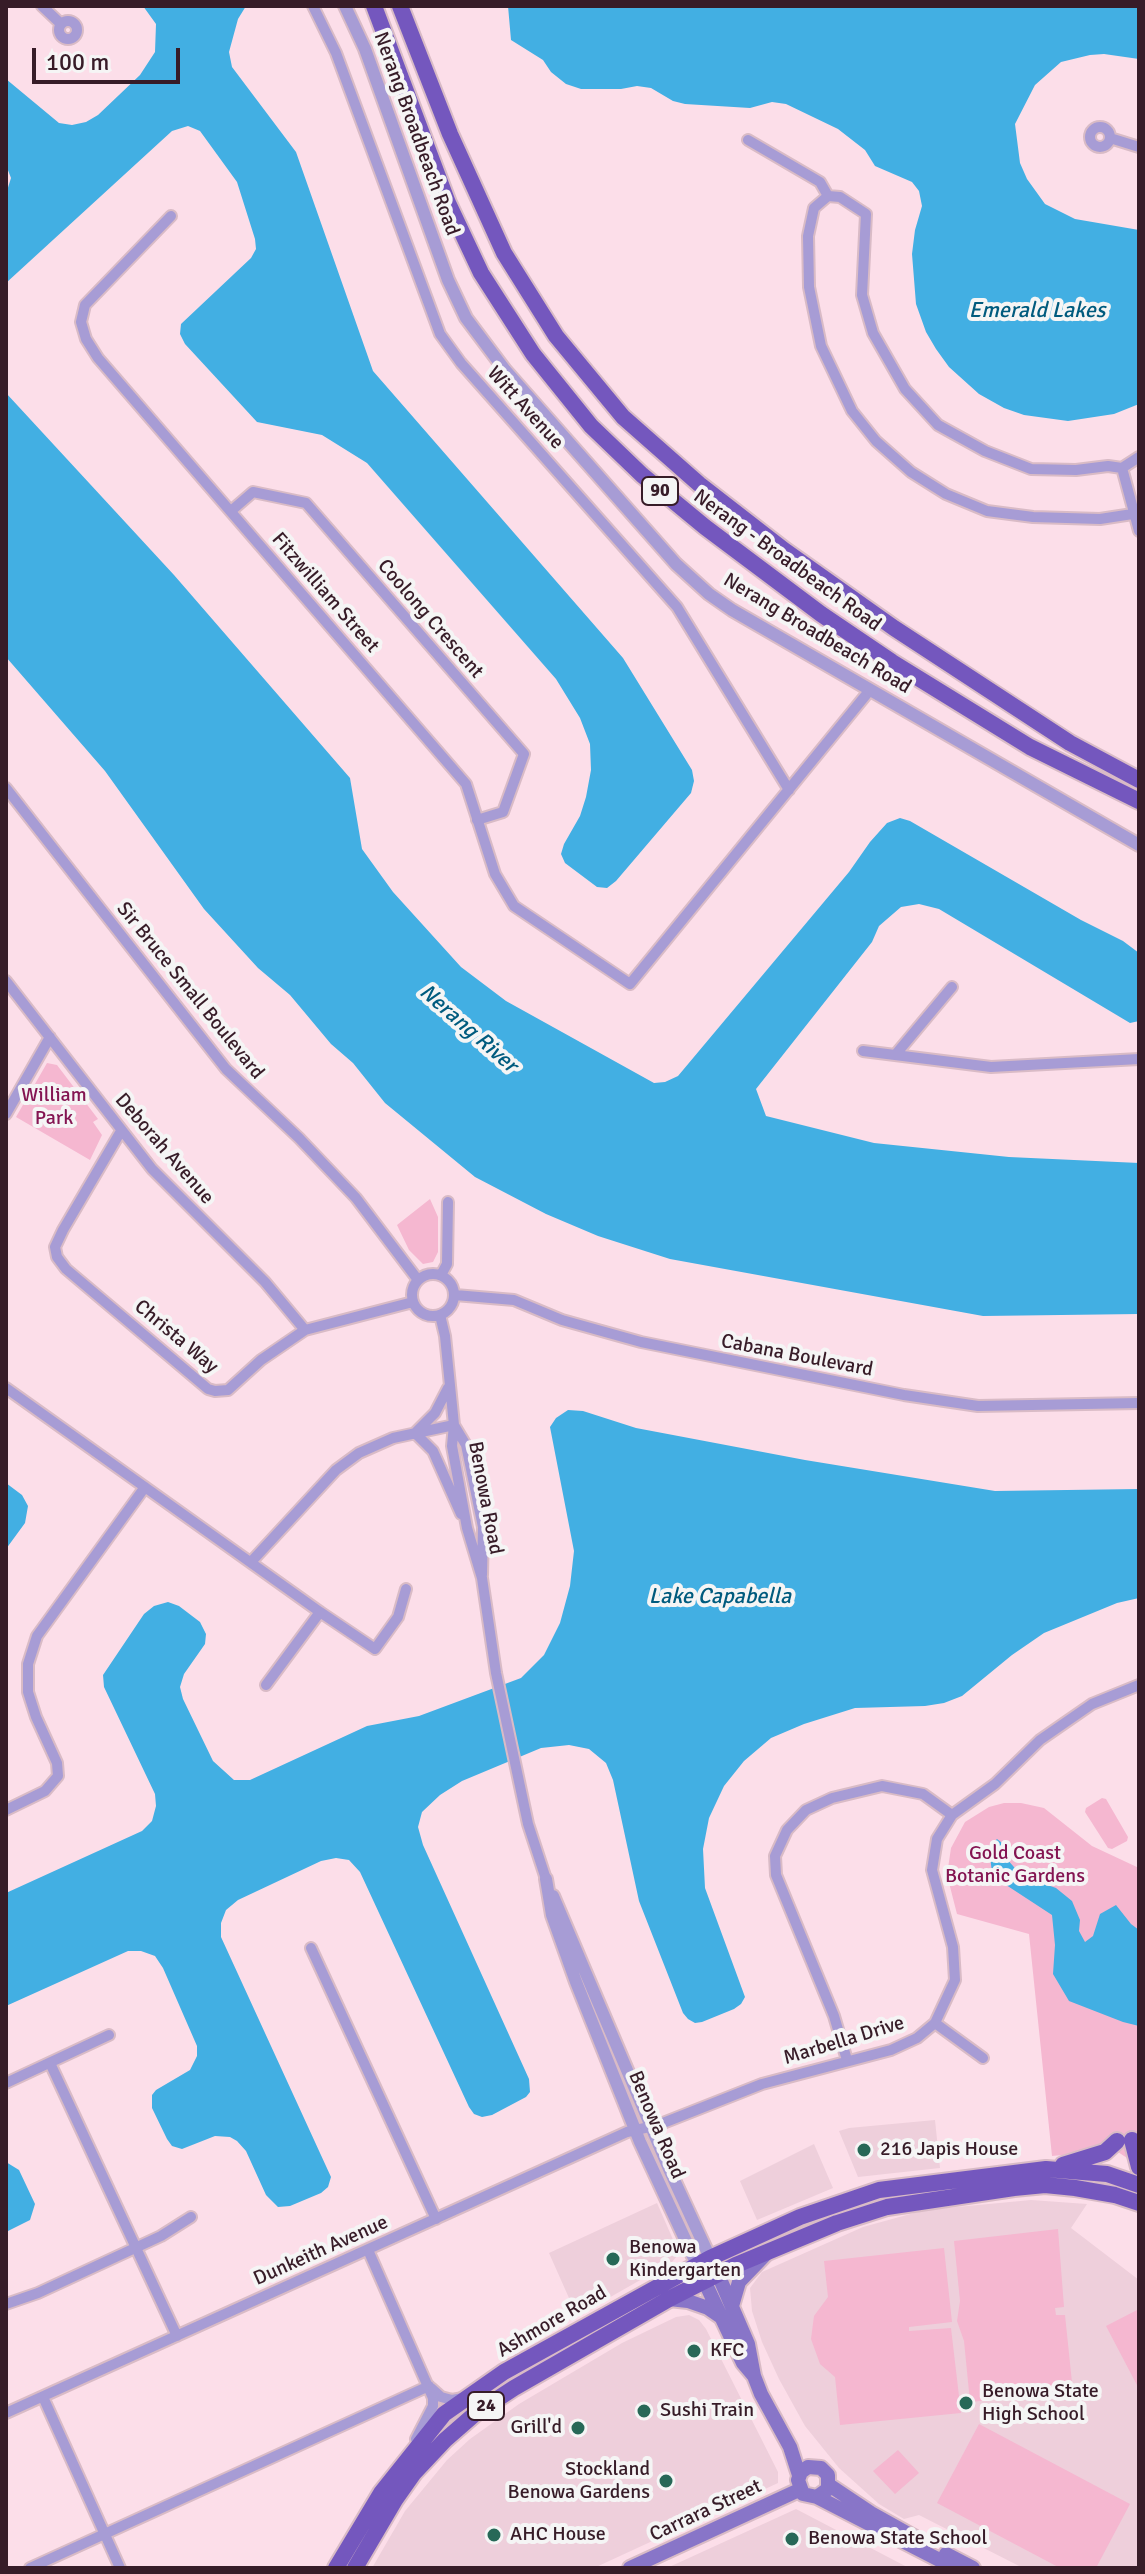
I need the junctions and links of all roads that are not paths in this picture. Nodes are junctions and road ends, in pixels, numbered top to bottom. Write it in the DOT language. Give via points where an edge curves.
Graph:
graph roads {
  1 [pos="42,6"];
  2 [pos="313,6"];
  3 [pos="345,6"];
  4 [pos="374,6"];
  5 [pos="400,6"];
  6 [pos="60,23"];
  7 [pos="1110,138"];
  8 [pos="748,140"];
  9 [pos="1139,147"];
  10 [pos="828,196"];
  11 [pos="171,216"];
  12 [pos="1139,457"];
  13 [pos="1122,468"];
  14 [pos="231,511"];
  15 [pos="1137,514"];
  16 [pos="1139,531"];
  17 [pos="870,690"];
  18 [pos="1139,780"];
  19 [pos="6,788"];
  20 [pos="789,790"];
  21 [pos="1139,801"];
  22 [pos="477,820"];
  23 [pos="1139,845"];
  24 [pos="6,981"];
  25 [pos="952,987"];
  26 [pos="50,1037"];
  27 [pos="863,1051"];
  28 [pos="896,1054"];
  29 [pos="1139,1059"];
  30 [pos="6,1114"];
  31 [pos="121,1131"];
  32 [pos="448,1202"];
  33 [pos="441,1275"];
  34 [pos="418,1280"];
  35 [pos="455,1295"];
  36 [pos="413,1302"];
  37 [pos="440,1315"];
  38 [pos="305,1330"];
  39 [pos="449,1386"];
  40 [pos="6,1388"];
  41 [pos="1139,1403"];
  42 [pos="454,1425"];
  43 [pos="415,1433"];
  44 [pos="145,1487"];
  45 [pos="465,1519"];
  46 [pos="251,1562"];
  47 [pos="482,1578"];
  48 [pos="406,1589"];
  49 [pos="320,1612"];
  50 [pos="266,1685"];
  51 [pos="1139,1685"];
  52 [pos="6,1810"];
  53 [pos="952,1815"];
  54 [pos="546,1879"];
  55 [pos="311,1948"];
  56 [pos="935,2023"];
  57 [pos="109,2035"];
  58 [pos="983,2058"];
  59 [pos="847,2060"];
  60 [pos="50,2063"];
  61 [pos="6,2083"];
  62 [pos="652,2125"];
  63 [pos="635,2129"];
  64 [pos="1139,2167"];
  65 [pos="1046,2169"];
  66 [pos="1139,2185"];
  67 [pos="1139,2203"];
  68 [pos="191,2217"];
  69 [pos="436,2219"];
  70 [pos="136,2247"];
  71 [pos="771,2249"];
  72 [pos="368,2250"];
  73 [pos="704,2261"];
  74 [pos="711,2278"];
  75 [pos="669,2299"];
  76 [pos="6,2304"];
  77 [pos="732,2306"];
  78 [pos="721,2317"];
  79 [pos="177,2336"];
  80 [pos="754,2376"];
  81 [pos="429,2386"];
  82 [pos="43,2397"];
  83 [pos="468,2398"];
  84 [pos="6,2413"];
  85 [pos="400,2466"];
  86 [pos="802,2477"];
  87 [pos="829,2485"];
  88 [pos="817,2497"];
  89 [pos="105,2534"];
  90 [pos="30,2568"];
  91 [pos="120,2568"];
  92 [pos="336,2568"];
  93 [pos="355,2568"];
  94 [pos="630,2568"];
  95 [pos="955,2568"];
  96 [pos="973,2568"];
  1 -- 6 [label="street"];
  2 -- 20 [label="street, Witt Avenue" via="336,53 440,334 677,607"];
  3 -- 17 [label="street, Nerang Broadbeach Road" via="448,280 486,347 692,580 732,610"];
  4 -- 21 [label="main road, Nerang - Broadbeach Road / 90" via="448,203 481,273 533,354 591,426 705,527 821,614 1030,747"];
  5 -- 18 [label="main road, Nerang - Broadbeach Road / 90" via="504,253 556,336 623,417 699,484 894,628 1070,743"];
  7 -- 9 [label="street"];
  8 -- 10 [label="street" via="820,182"];
  10 -- 13 [label="street" via="840,197 866,214 862,295 873,333 905,389 938,425 1031,469"];
  10 -- 15 [label="street" via="814,208 808,236 809,287 821,346 852,411 876,441 911,472 987,511 1100,519"];
  11 -- 14 [label="street, Fitzwilliam Street" via="85,305 81,322 98,358"];
  12 -- 13 [label="street"];
  13 -- 15 [label="street"];
  14 -- 22 [label="street, Fitzwilliam Street" via="466,784"];
  14 -- 22 [label="street, Coolong Crescent" via="253,492 306,503 524,754 503,812"];
  15 -- 16 [label="street"];
  17 -- 20 [label="street"];
  17 -- 23 [label="street, Nerang Broadbeach Road"];
  19 -- 34 [label="street, Sir Bruce Small Boulevard" via="226,1069 356,1198"];
  20 -- 22 [label="street, Fitzwilliam Street" via="630,984 514,906 495,874"];
  24 -- 26 [label="street, Deborah Avenue"];
  25 -- 28 [label="street"];
  26 -- 30 [label="street"];
  26 -- 31 [label="street, Deborah Avenue"];
  27 -- 28 [label="street"];
  28 -- 29 [label="street" via="991,1067"];
  31 -- 38 [label="street, Deborah Avenue"];
  31 -- 38 [label="street, Christa Way" via="57,1242 55,1252 62,1265 215,1391 231,1387"];
  32 -- 33 [label="street" via="447,1264"];
  33 -- 34 [label="street"];
  33 -- 35 [label="street"];
  34 -- 36 [label="street"];
  35 -- 37 [label="street"];
  35 -- 41 [label="street, Cabana Boulevard" via="514,1300 641,1342 904,1395 978,1406"];
  36 -- 37 [label="street" via="422,1313"];
  36 -- 38 [label="street, Christa Way"];
  37 -- 39 [label="street, Benowa Road"];
  39 -- 42 [label="street, Benowa Road"];
  39 -- 43 [label="street" via="435,1413"];
  40 -- 44 [label="street"];
  42 -- 43 [label="street"];
  42 -- 45 [label="street, Benowa Road" via="452,1446"];
  42 -- 47 [label="street, Benowa Road" via="466,1445 483,1527"];
  43 -- 45 [label="street" via="433,1451"];
  43 -- 46 [label="street" via="383,1441 350,1458"];
  44 -- 46 [label="street"];
  44 -- 52 [label="street" via="37,1636 28,1664 28,1692 58,1776 45,1791"];
  45 -- 47 [label="street, Benowa Road"];
  46 -- 49 [label="street"];
  47 -- 54 [label="street, Benowa Road" via="515,1766"];
  48 -- 49 [label="street" via="398,1617 375,1649"];
  49 -- 50 [label="street"];
  51 -- 53 [label="street, Marbella Drive" via="1092,1704 1040,1740 995,1784"];
  53 -- 56 [label="street, Marbella Drive" via="937,1839 932,1870 953,1947 955,1980"];
  53 -- 59 [label="street" via="923,1794 882,1786 806,1810 787,1830 775,1856 776,1875"];
  54 -- 62 [label="street, Benowa Road"];
  54 -- 63 [label="street, Benowa Road" via="552,1915"];
  55 -- 69 [label="street"];
  56 -- 58 [label="street"];
  56 -- 59 [label="street, Marbella Drive" via="891,2050"];
  57 -- 60 [label="street"];
  59 -- 62 [label="street, Marbella Drive" via="762,2084"];
  60 -- 61 [label="street"];
  60 -- 70 [label="street"];
  62 -- 63 [label="street, Dunkeith Avenue"];
  62 -- 73 [label="street, Benowa Road"];
  63 -- 69 [label="street, Dunkeith Avenue"];
  63 -- 73 [label="street, Benowa Road"];
  64 -- 65 [label="main road" via="1124,2140 1084,2160"];
  65 -- 66 [label="main road, Ashmore Road / 24" via="1107,2174"];
  65 -- 73 [label="main road, Ashmore Road / 24" via="879,2190 820,2209"];
  67 -- 71 [label="main road, Ashmore Road / 24" via="1075,2188 1014,2188 887,2207"];
  68 -- 70 [label="street"];
  69 -- 72 [label="street, Dunkeith Avenue"];
  70 -- 76 [label="street"];
  70 -- 79 [label="street"];
  71 -- 74 [label="main road, Ashmore Road / 24"];
  71 -- 77 [label="main road" via="739,2282"];
  72 -- 79 [label="street, Dunkeith Avenue"];
  72 -- 81 [label="street"];
  73 -- 74 [label="main road, Benowa Road"];
  73 -- 83 [label="main road, Ashmore Road / 24" via="504,2372"];
  74 -- 75 [label="main road, Ashmore Road / 24"];
  74 -- 77 [label="main road, Benowa Road"];
  74 -- 78 [label="main road, Benowa Road"];
  75 -- 78 [label="main road" via="698,2304"];
  75 -- 93 [label="main road, Ashmore Road / 24" via="514,2388 455,2430 414,2473"];
  77 -- 80 [label="main road, Benowa Road"];
  78 -- 80 [label="main road, Benowa Road"];
  79 -- 82 [label="street, Dunkeith Avenue"];
  80 -- 86 [label="main road, Benowa Road"];
  81 -- 83 [label="street" via="441,2397"];
  81 -- 85 [label="street" via="433,2406"];
  81 -- 89 [label="street"];
  82 -- 84 [label="street, Dunkeith Avenue"];
  82 -- 89 [label="street"];
  83 -- 85 [label="main road, Ashmore Road / 24" via="444,2414"];
  85 -- 92 [label="main road, Ashmore Road / 24"];
  86 -- 87 [label="main road" via="817,2467 825,2471"];
  86 -- 88 [label="main road" via="807,2497"];
  86 -- 94 [label="main road, Carrara Street"];
  87 -- 88 [label="main road"];
  87 -- 96 [label="main road"];
  88 -- 95 [label="main road"];
  89 -- 90 [label="street"];
  89 -- 91 [label="street"];
}
